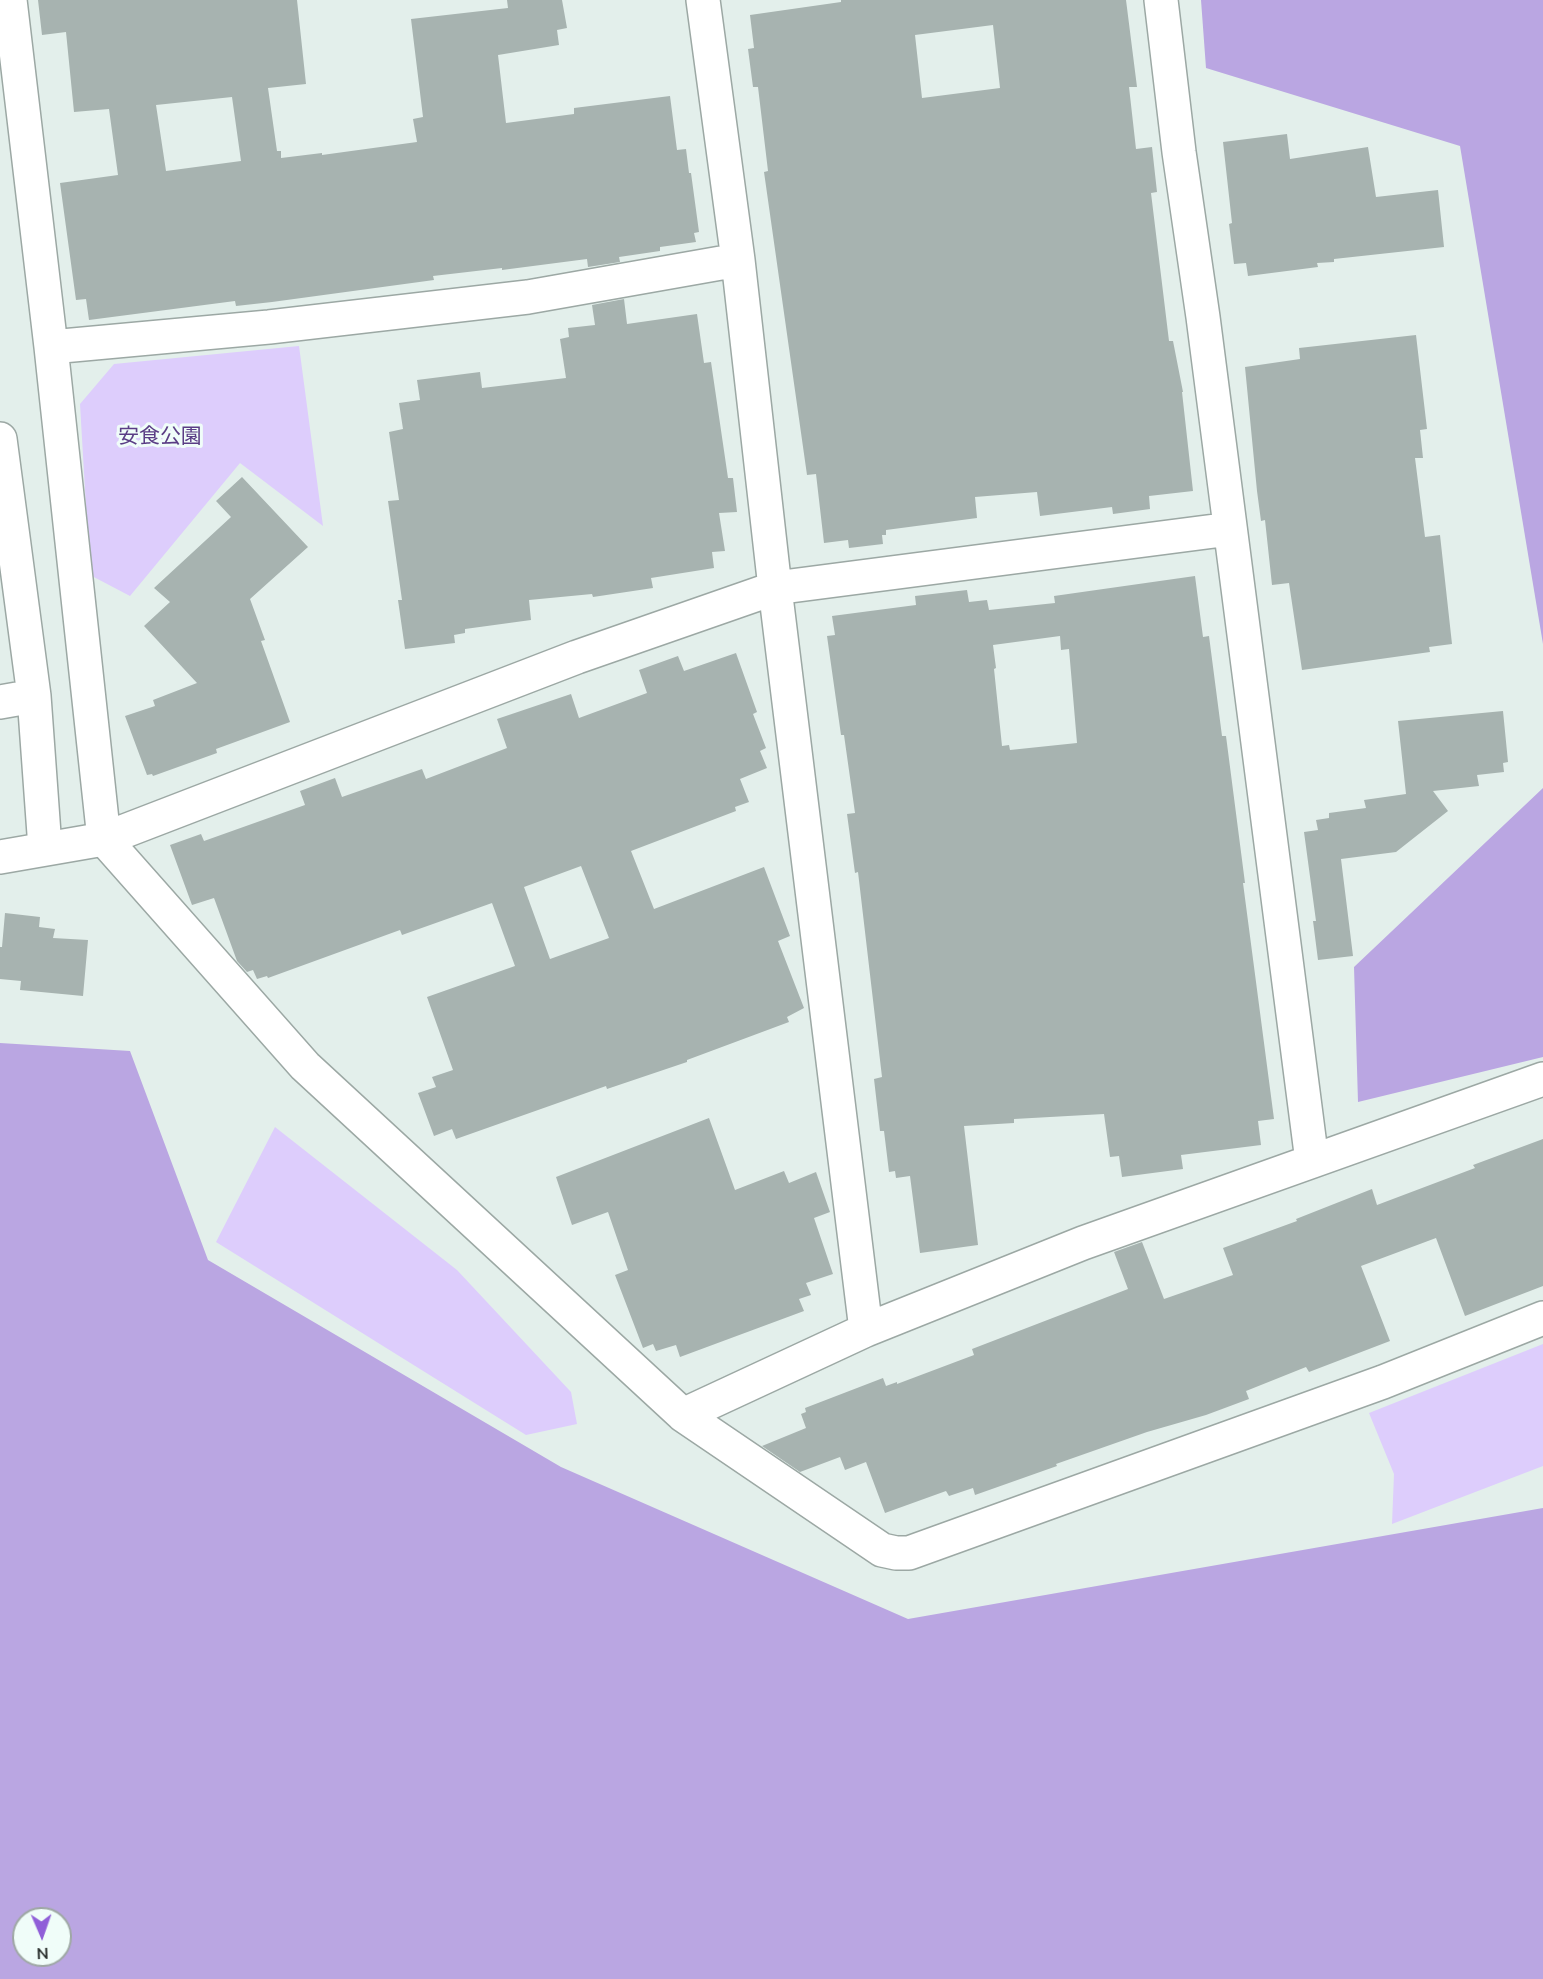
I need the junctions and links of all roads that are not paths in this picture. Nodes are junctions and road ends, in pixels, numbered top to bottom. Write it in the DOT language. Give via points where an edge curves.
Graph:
graph roads {
  1 [pos="10,0"];
  2 [pos="703,0"];
  3 [pos="1161,0"];
  4 [pos="738,260"];
  5 [pos="51,347"];
  6 [pos="0,440"];
  7 [pos="1230,529"];
  8 [pos="775,588"];
  9 [pos="34,696"];
  10 [pos="0,702"];
  11 [pos="104,839"];
  12 [pos="45,848"];
  13 [pos="0,857"];
  14 [pos="1543,1079"];
  15 [pos="1312,1161"];
  16 [pos="1543,1318"];
  17 [pos="866,1330"];
  18 [pos="683,1415"];
  1 -- 5 [label="street"];
  2 -- 4 [label="street"];
  3 -- 7 [label="street"];
  4 -- 5 [label="street" via="528,297"];
  4 -- 8 [label="street"];
  5 -- 11 [label="street"];
  6 -- 9 [label="street"];
  7 -- 8 [label="street"];
  7 -- 15 [label="street"];
  8 -- 11 [label="street" via="577,657"];
  8 -- 17 [label="street"];
  9 -- 10 [label="street"];
  9 -- 12 [label="street"];
  11 -- 12 [label="street"];
  11 -- 18 [label="street" via="305,1066"];
  12 -- 13 [label="street"];
  14 -- 15 [label="street"];
  15 -- 17 [label="street" via="1083,1243"];
  16 -- 18 [label="street" via="1383,1382 909,1553 882,1550"];
  17 -- 18 [label="street"];
}
